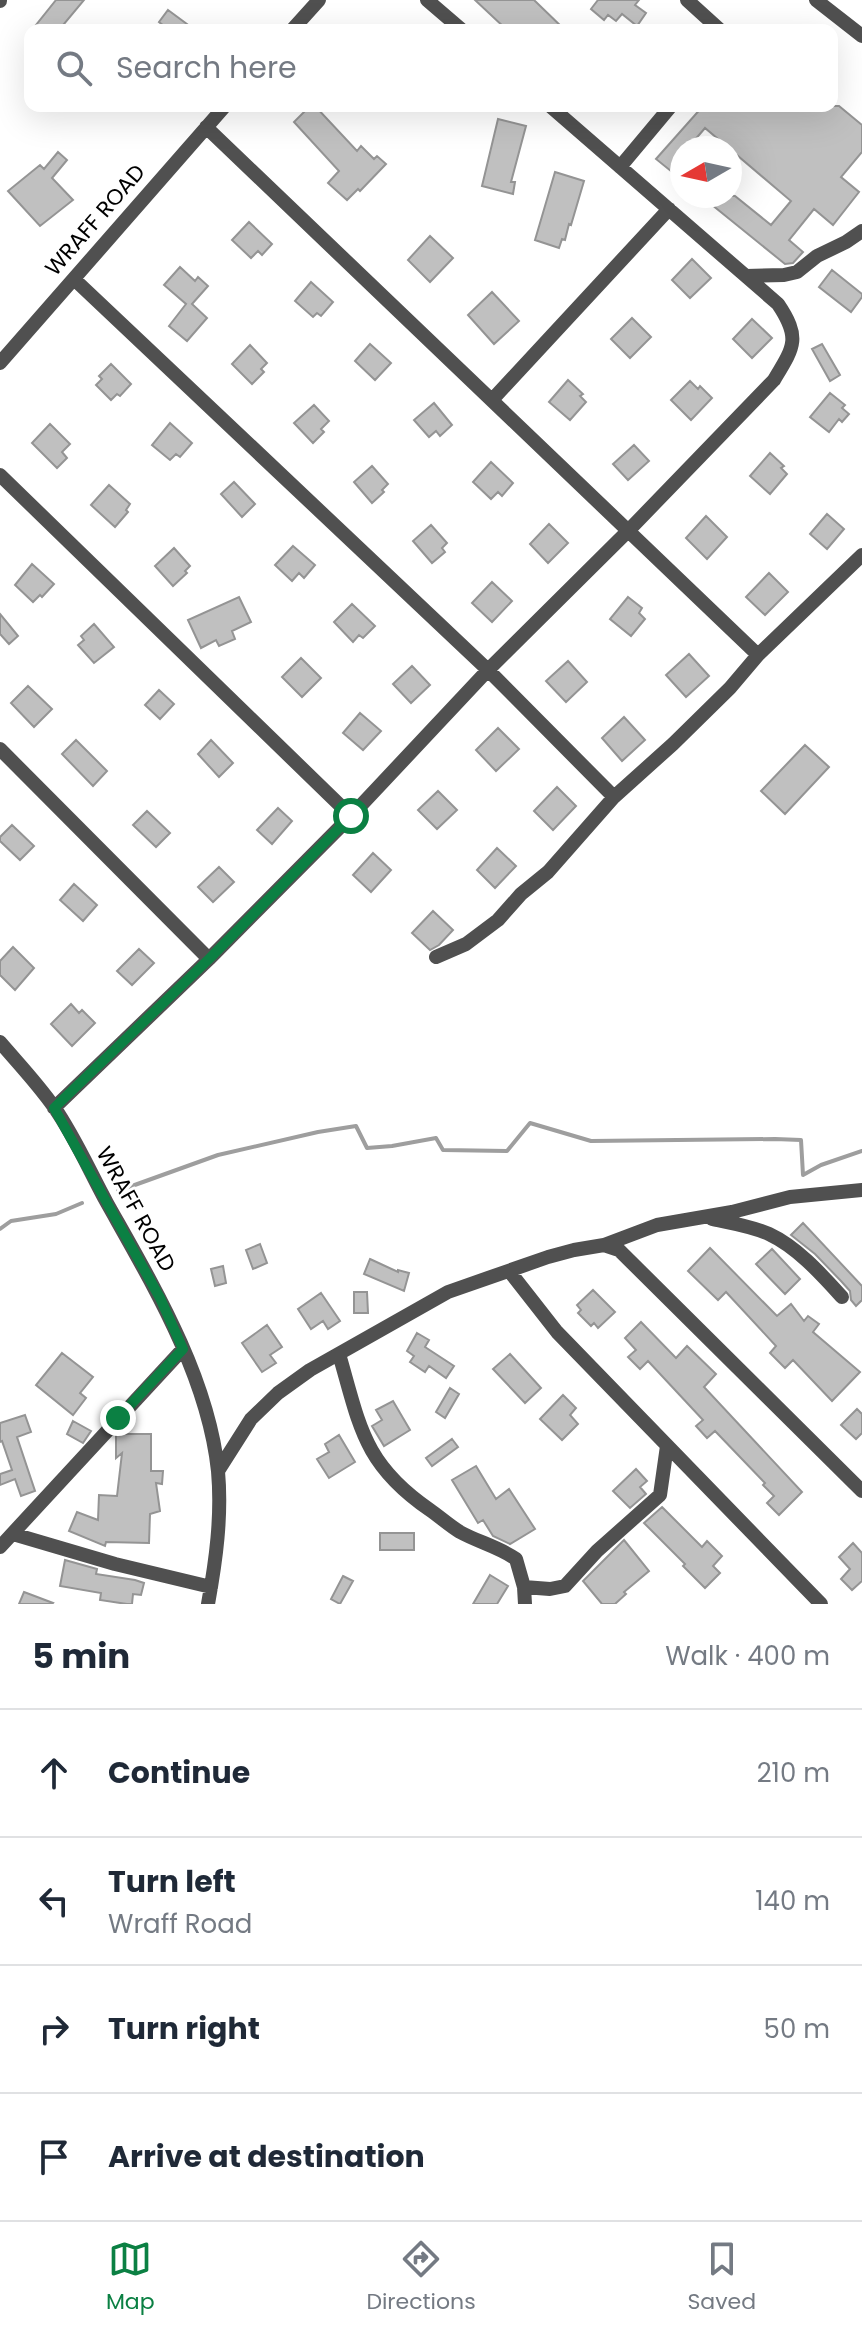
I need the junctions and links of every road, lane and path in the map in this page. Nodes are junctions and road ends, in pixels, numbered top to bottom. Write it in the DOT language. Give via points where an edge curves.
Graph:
graph roads {
  1 [pos="319,0"];
  2 [pos="427,0"];
  3 [pos="687,0"];
  4 [pos="819,1"];
  5 [pos="297,24"];
  6 [pos="455,24"];
  7 [pos="713,24"];
  8 [pos="862,36"];
  9 [pos="220,112"];
  10 [pos="557,112"];
  11 [pos="666,112"];
  12 [pos="206,127"];
  13 [pos="620,167"];
  14 [pos="669,209"];
  15 [pos="862,231"];
  16 [pos="846,242"];
  17 [pos="862,247"];
  18 [pos="746,276"];
  19 [pos="74,279"];
  20 [pos="0,363"];
  21 [pos="492,400"];
  22 [pos="0,475"];
  23 [pos="629,530"];
  24 [pos="862,555"];
  25 [pos="758,655"];
  26 [pos="488,670"];
  27 [pos="0,749"];
  28 [pos="614,797"];
  29 [pos="351,816"];
  30 [pos="436,957"];
  31 [pos="209,959"];
  32 [pos="0,1042"];
  33 [pos="54,1108"];
  34 [pos="862,1190"];
  35 [pos="701,1217"];
  36 [pos="604,1245"];
  37 [pos="510,1272"];
  38 [pos="842,1297"];
  39 [pos="183,1349"];
  40 [pos="339,1354"];
  41 [pos="667,1446"];
  42 [pos="218,1471"];
  43 [pos="862,1491"];
  44 [pos="13,1534"];
  45 [pos="0,1547"];
  46 [pos="211,1587"];
  47 [pos="524,1587"];
  48 [pos="208,1604"];
  49 [pos="525,1604"];
  50 [pos="821,1604"];
  1 -- 5 [label="street"];
  2 -- 6 [label="street"];
  3 -- 7 [label="street"];
  4 -- 8 [label="street"];
  9 -- 12 [label="street, WRAFF ROAD"];
  10 -- 13 [label="street"];
  11 -- 13 [label="street"];
  12 -- 19 [label="street, WRAFF ROAD"];
  12 -- 21 [label="street"];
  13 -- 14 [label="street"];
  14 -- 18 [label="street"];
  14 -- 21 [label="street"];
  15 -- 16 [label="street"];
  16 -- 17 [label="street"];
  16 -- 18 [label="street" via="797,272"];
  18 -- 23 [label="street" via="790,322 791,353 774,380"];
  19 -- 20 [label="street, WRAFF ROAD"];
  19 -- 26 [label="street"];
  21 -- 23 [label="street"];
  22 -- 29 [label="street"];
  23 -- 25 [label="street"];
  23 -- 26 [label="street"];
  24 -- 25 [label="street"];
  25 -- 28 [label="street" via="710,708"];
  26 -- 28 [label="street"];
  26 -- 29 [label="street"];
  27 -- 31 [label="street"];
  28 -- 30 [label="street" via="491,927"];
  29 -- 31 [label="street"];
  31 -- 33 [label="street"];
  32 -- 33 [label="street, WRAFF ROAD"];
  33 -- 39 [label="street, WRAFF ROAD"];
  34 -- 35 [label="street" via="790,1197"];
  35 -- 36 [label="street" via="657,1225"];
  35 -- 38 [label="street" via="771,1235 820,1272"];
  36 -- 37 [label="street"];
  36 -- 43 [label="street" via="619,1250"];
  37 -- 40 [label="street" via="448,1292"];
  37 -- 41 [label="street" via="557,1332"];
  39 -- 42 [label="street, WRAFF ROAD" via="209,1421"];
  39 -- 44 [label="street"];
  40 -- 42 [label="street" via="260,1410"];
  40 -- 47 [label="street" via="362,1433 376,1461 410,1497 459,1531 516,1559"];
  41 -- 47 [label="street" via="660,1495 565,1586"];
  41 -- 50 [label="street"];
  42 -- 46 [label="street, WRAFF ROAD"];
  44 -- 45 [label="street"];
  44 -- 46 [label="street"];
  46 -- 48 [label="street, WRAFF ROAD"];
  47 -- 49 [label="street"];
}
